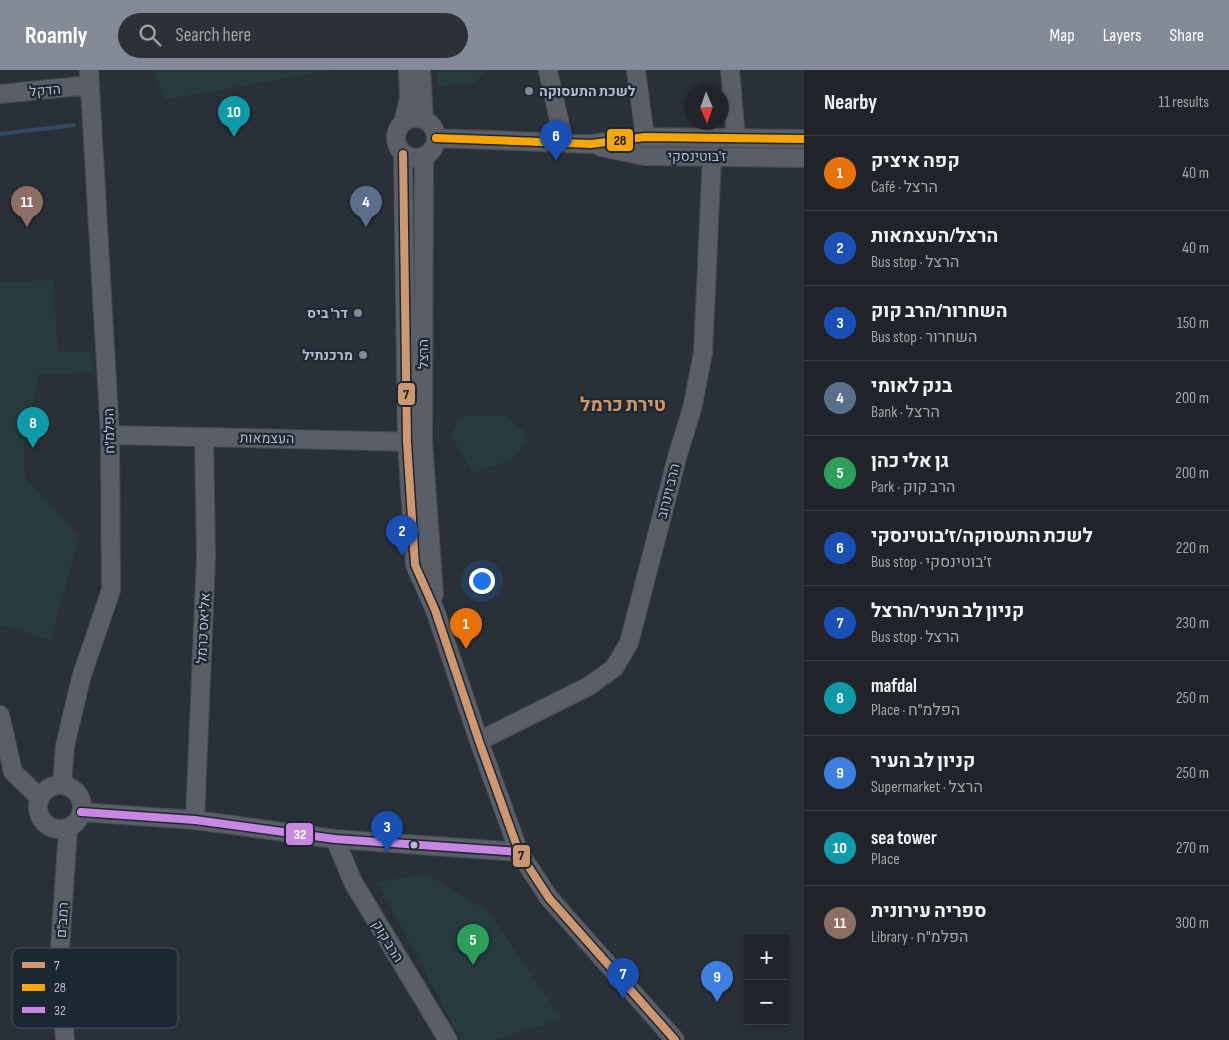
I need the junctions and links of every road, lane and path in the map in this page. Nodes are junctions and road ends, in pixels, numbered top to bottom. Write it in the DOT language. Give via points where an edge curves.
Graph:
graph roads {
  1 [pos="408,70"];
  2 [pos="421,70"];
  3 [pos="550,70"];
  4 [pos="636,70"];
  5 [pos="730,70"];
  6 [pos="90,78"];
  7 [pos="0,94"];
  8 [pos="424,120"];
  9 [pos="403,123"];
  10 [pos="645,137"];
  11 [pos="436,138"];
  12 [pos="736,138"];
  13 [pos="804,139"];
  14 [pos="564,143"];
  15 [pos="590,144"];
  16 [pos="403,154"];
  17 [pos="712,156"];
  18 [pos="424,157"];
  19 [pos="804,158"];
  20 [pos="110,435"];
  21 [pos="204,437"];
  22 [pos="415,442"];
  23 [pos="0,714"];
  24 [pos="479,740"];
  25 [pos="62,786"];
  26 [pos="40,798"];
  27 [pos="81,812"];
  28 [pos="195,820"];
  29 [pos="68,829"];
  30 [pos="335,839"];
  31 [pos="519,852"];
  32 [pos="60,948"];
  33 [pos="448,1040"];
  34 [pos="676,1040"];
  35 [pos="690,1040"];
  1 -- 9 [label="street" via="409,98"];
  2 -- 8 [label="street"];
  3 -- 14 [label="street"];
  4 -- 10 [label="street"];
  5 -- 12 [label="street"];
  6 -- 7 [label="street, הדקל"];
  6 -- 20 [label="street, הפלמ\"ח"];
  8 -- 9 [label="street" via="413,118"];
  8 -- 11 [label="street" via="434,130"];
  9 -- 16 [label="street" via="395,138"];
  10 -- 12 [label="street"];
  10 -- 15 [label="street"];
  11 -- 14 [label="street"];
  11 -- 18 [label="street" via="431,151"];
  12 -- 13 [label="street"];
  14 -- 15 [label="street"];
  15 -- 17 [label="street, ז'בוטינסקי" via="644,156"];
  16 -- 18 [label="street" via="413,158"];
  16 -- 22 [label="street, הרצל"];
  17 -- 19 [label="street, ז'בוטינסקי"];
  17 -- 24 [label="street, הרב וינרוב" via="703,353 692,409 629,643 614,668 589,686"];
  18 -- 22 [label="street, הרצל"];
  20 -- 21 [label="street, העצמאות"];
  20 -- 25 [label="street, הפלמ\"ח" via="111,590 81,678 65,746"];
  21 -- 22 [label="street, העצמאות"];
  21 -- 28 [label="street, אליאס כרמל" via="206,557"];
  22 -- 24 [label="street, הרצל" via="435,610"];
  23 -- 26 [label="street" via="14,772"];
  24 -- 31 [label="street, הרצל"];
  25 -- 26 [label="street" via="49,788"];
  25 -- 27 [label="street" via="75,792 82,805"];
  26 -- 29 [label="street" via="38,808 44,822 54,829"];
  27 -- 28 [label="street"];
  27 -- 29 [label="street" via="79,819"];
  28 -- 30 [label="street"];
  29 -- 32 [label="street, רמב\"ם"];
  30 -- 31 [label="street"];
  30 -- 33 [label="street, הרב קוק" via="353,882"];
  31 -- 34 [label="street, הרצל" via="549,898"];
  31 -- 35 [label="street, הרצל"];
}
